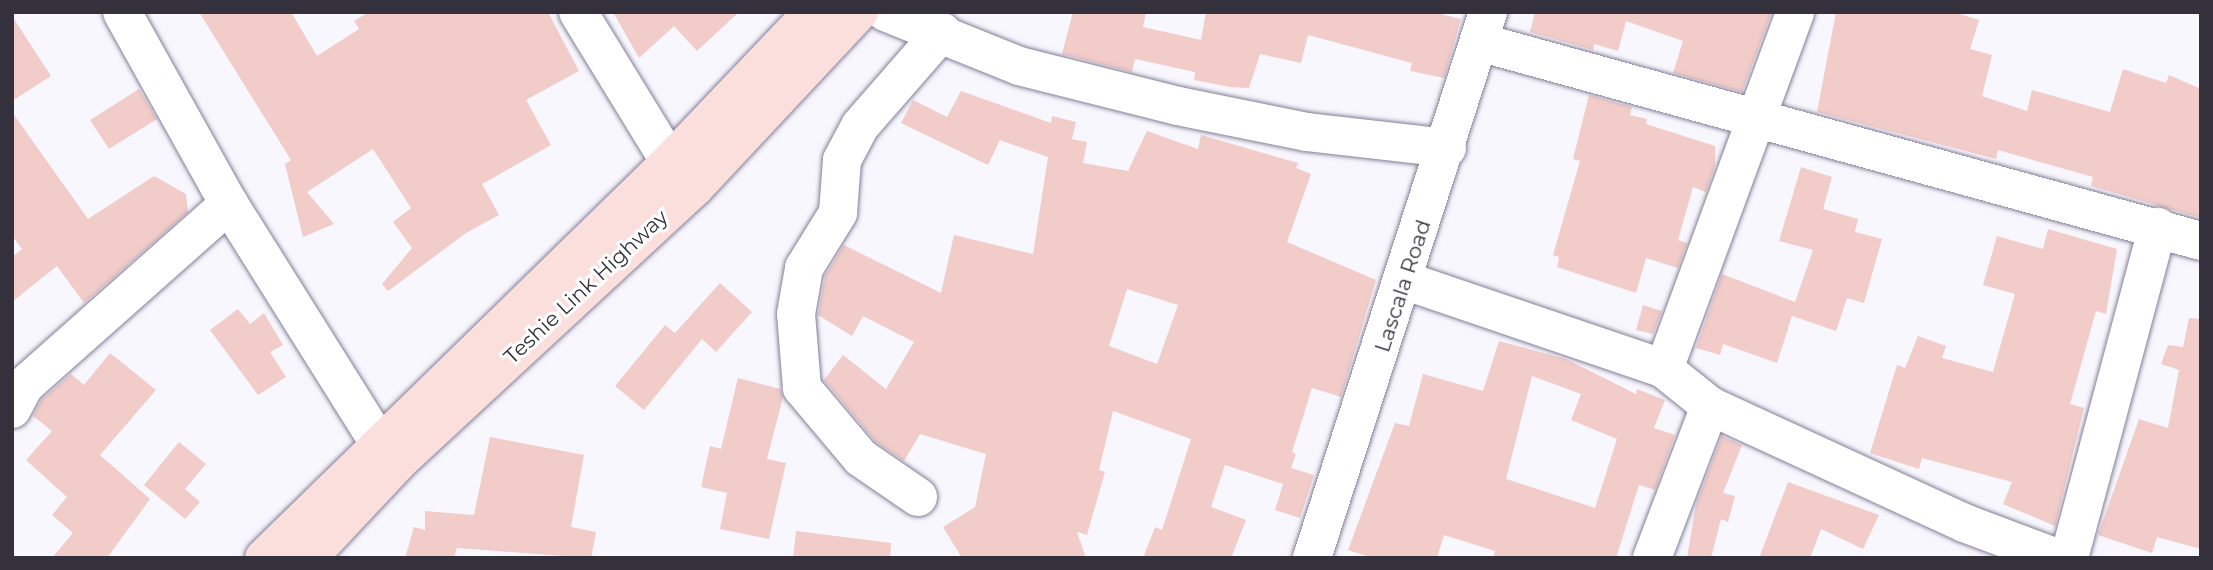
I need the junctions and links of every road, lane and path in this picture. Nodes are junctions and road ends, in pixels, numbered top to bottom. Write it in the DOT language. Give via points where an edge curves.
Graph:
graph roads {
  1 [pos="122,12"];
  2 [pos="578,12"];
  3 [pos="813,12"];
  4 [pos="859,12"];
  5 [pos="885,12"];
  6 [pos="1795,12"];
  7 [pos="1483,27"];
  8 [pos="942,33"];
  9 [pos="1752,119"];
  10 [pos="1447,148"];
  11 [pos="670,162"];
  12 [pos="229,204"];
  13 [pos="2158,227"];
  14 [pos="2201,242"];
  15 [pos="1406,281"];
  16 [pos="1664,369"];
  17 [pos="1710,406"];
  18 [pos="12,410"];
  19 [pos="379,443"];
  20 [pos="918,497"];
  21 [pos="264,558"];
  22 [pos="308,558"];
  23 [pos="1312,558"];
  24 [pos="1652,558"];
  25 [pos="2057,558"];
  26 [pos="2069,558"];
  1 -- 12 [label="street"];
  2 -- 11 [label="street"];
  3 -- 11 [label="main road, Teshie Link Highway"];
  4 -- 22 [label="main road, Teshie Link Highway" via="695,187 398,463"];
  5 -- 8 [label="street"];
  6 -- 9 [label="street"];
  7 -- 9 [label="street"];
  7 -- 10 [label="street, Lascala Road"];
  8 -- 10 [label="street" via="1020,66 1178,106 1307,132"];
  8 -- 20 [label="street" via="860,126 842,160 838,213 804,268 796,314 802,388 861,458"];
  9 -- 13 [label="street"];
  9 -- 16 [label="street"];
  10 -- 15 [label="street, Lascala Road"];
  11 -- 19 [label="main road, Teshie Link Highway"];
  12 -- 18 [label="street" via="25,385"];
  12 -- 19 [label="street"];
  13 -- 14 [label="street"];
  13 -- 26 [label="street"];
  15 -- 16 [label="street"];
  15 -- 23 [label="street, Lascala Road"];
  16 -- 17 [label="street"];
  17 -- 24 [label="street"];
  17 -- 25 [label="street" via="1964,523"];
  19 -- 21 [label="main road, Teshie Link Highway"];
}
